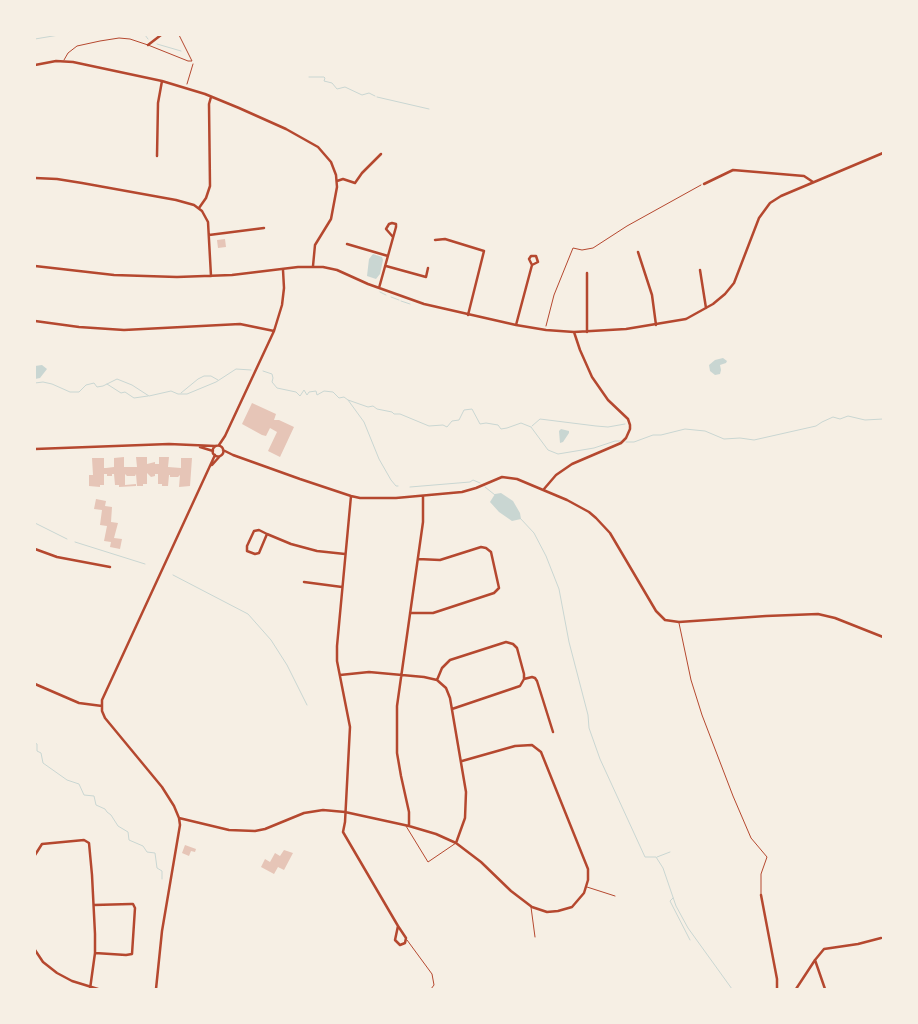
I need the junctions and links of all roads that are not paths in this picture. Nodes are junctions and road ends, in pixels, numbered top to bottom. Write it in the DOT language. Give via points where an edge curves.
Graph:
graph roads {
  1 [pos="161,35"];
  2 [pos="179,35"];
  3 [pos="148,45"];
  4 [pos="64,61"];
  5 [pos="35,65"];
  6 [pos="162,81"];
  7 [pos="211,97"];
  8 [pos="883,153"];
  9 [pos="381,154"];
  10 [pos="157,156"];
  11 [pos="35,178"];
  12 [pos="337,181"];
  13 [pos="813,182"];
  14 [pos="704,184"];
  15 [pos="199,208"];
  16 [pos="264,228"];
  17 [pos="209,235"];
  18 [pos="393,237"];
  19 [pos="435,240"];
  20 [pos="346,244"];
  21 [pos="638,252"];
  22 [pos="388,256"];
  23 [pos="532,265"];
  24 [pos="35,266"];
  25 [pos="313,266"];
  26 [pos="386,266"];
  27 [pos="428,268"];
  28 [pos="283,270"];
  29 [pos="700,270"];
  30 [pos="588,273"];
  31 [pos="211,276"];
  32 [pos="379,288"];
  33 [pos="706,308"];
  34 [pos="468,315"];
  35 [pos="35,322"];
  36 [pos="656,324"];
  37 [pos="516,325"];
  38 [pos="274,331"];
  39 [pos="574,332"];
  40 [pos="586,332"];
  41 [pos="225,436"];
  42 [pos="199,446"];
  43 [pos="217,446"];
  44 [pos="35,449"];
  45 [pos="222,452"];
  46 [pos="214,453"];
  47 [pos="211,466"];
  48 [pos="544,489"];
  49 [pos="352,496"];
  50 [pos="423,496"];
  51 [pos="267,534"];
  52 [pos="35,549"];
  53 [pos="345,554"];
  54 [pos="418,559"];
  55 [pos="110,567"];
  56 [pos="304,582"];
  57 [pos="342,587"];
  58 [pos="410,613"];
  59 [pos="679,622"];
  60 [pos="883,637"];
  61 [pos="340,675"];
  62 [pos="401,675"];
  63 [pos="524,679"];
  64 [pos="437,680"];
  65 [pos="35,684"];
  66 [pos="102,706"];
  67 [pos="452,709"];
  68 [pos="552,732"];
  69 [pos="462,761"];
  70 [pos="345,812"];
  71 [pos="179,818"];
  72 [pos="408,826"];
  73 [pos="456,843"];
  74 [pos="35,854"];
  75 [pos="587,887"];
  76 [pos="761,895"];
  77 [pos="615,896"];
  78 [pos="94,905"];
  79 [pos="532,906"];
  80 [pos="398,926"];
  81 [pos="535,937"];
  82 [pos="881,938"];
  83 [pos="407,940"];
  84 [pos="35,950"];
  85 [pos="95,953"];
  86 [pos="815,960"];
  87 [pos="90,988"];
  88 [pos="98,989"];
  89 [pos="156,989"];
  90 [pos="431,989"];
  91 [pos="777,989"];
  92 [pos="796,989"];
  93 [pos="825,989"];
  1 -- 3 [label="street"];
  2 -- 3 [label="lane" via="192,61"];
  3 -- 4 [label="lane" via="119,38 94,42 71,49"];
  4 -- 5 [label="street"];
  4 -- 6 [label="street"];
  6 -- 7 [label="street"];
  6 -- 10 [label="street" via="158,103"];
  7 -- 12 [label="street" via="265,119 318,147 331,162"];
  7 -- 15 [label="street" via="209,189"];
  8 -- 13 [label="street"];
  9 -- 12 [label="street" via="357,182"];
  11 -- 15 [label="street" via="98,185 176,200"];
  12 -- 25 [label="street" via="332,216 316,243"];
  13 -- 14 [label="street" via="804,176 733,170"];
  13 -- 33 [label="street" via="782,196 766,208 759,218 734,283"];
  15 -- 17 [label="street" via="206,218"];
  16 -- 17 [label="street"];
  17 -- 31 [label="street"];
  18 -- 18 [label="street" via="396,224 392,223 386,229"];
  18 -- 22 [label="street"];
  19 -- 34 [label="street" via="445,239 484,251"];
  20 -- 22 [label="street"];
  21 -- 36 [label="street" via="652,295"];
  22 -- 26 [label="street"];
  23 -- 23 [label="street" via="539,260 534,255 528,259"];
  23 -- 37 [label="street"];
  24 -- 31 [label="street" via="114,275"];
  25 -- 28 [label="street"];
  25 -- 32 [label="street" via="331,268"];
  26 -- 27 [label="street" via="426,277"];
  26 -- 32 [label="street"];
  28 -- 31 [label="street"];
  28 -- 38 [label="street" via="282,304"];
  29 -- 33 [label="street"];
  30 -- 40 [label="street"];
  32 -- 34 [label="street"];
  33 -- 36 [label="street" via="686,318"];
  34 -- 37 [label="street"];
  35 -- 38 [label="street" via="124,330 240,324"];
  36 -- 40 [label="street"];
  37 -- 39 [label="street"];
  38 -- 41 [label="street"];
  39 -- 40 [label="street"];
  39 -- 48 [label="street" via="596,384 628,419 630,429 624,441 572,464"];
  41 -- 43 [label="street"];
  41 -- 45 [label="street"];
  42 -- 43 [label="street"];
  42 -- 44 [label="street" via="166,444"];
  42 -- 46 [label="street"];
  43 -- 45 [label="street"];
  43 -- 46 [label="street"];
  45 -- 46 [label="street"];
  45 -- 47 [label="street"];
  45 -- 49 [label="street"];
  46 -- 47 [label="street"];
  47 -- 66 [label="street" via="108,686"];
  48 -- 50 [label="street" via="517,478 502,477 476,488"];
  48 -- 59 [label="street" via="579,506 602,524 656,611 665,620"];
  49 -- 50 [label="street"];
  49 -- 53 [label="street"];
  50 -- 54 [label="street"];
  51 -- 51 [label="street" via="254,531 248,551 259,552"];
  51 -- 53 [label="street" via="303,548"];
  52 -- 55 [label="street" via="57,558"];
  53 -- 57 [label="street"];
  54 -- 58 [label="street"];
  54 -- 58 [label="street" via="440,560 486,548 491,552 499,588 494,593 433,613"];
  56 -- 57 [label="street"];
  57 -- 61 [label="street" via="337,646"];
  58 -- 62 [label="street"];
  59 -- 60 [label="street" via="818,614"];
  59 -- 76 [label="lane" via="691,680 705,724 751,838 767,856 761,874"];
  61 -- 62 [label="street" via="368,672"];
  61 -- 70 [label="street" via="350,727"];
  62 -- 64 [label="street"];
  62 -- 72 [label="street" via="397,753 409,812"];
  63 -- 64 [label="street" via="517,648 506,642 450,660"];
  63 -- 67 [label="street" via="516,689"];
  63 -- 68 [label="street" via="532,677 537,681"];
  64 -- 67 [label="street" via="449,692"];
  65 -- 66 [label="street" via="78,703"];
  66 -- 71 [label="street" via="105,718 168,794"];
  67 -- 69 [label="street"];
  69 -- 73 [label="street" via="466,800 463,828"];
  69 -- 75 [label="street" via="515,746 532,745 537,748 586,862 589,874"];
  70 -- 71 [label="street" via="313,811 265,829 248,831 229,830"];
  70 -- 72 [label="street"];
  70 -- 80 [label="street" via="344,836"];
  71 -- 89 [label="street"];
  72 -- 73 [label="street"];
  72 -- 73 [label="lane" via="428,862"];
  73 -- 79 [label="street"];
  74 -- 78 [label="street" via="40,845 84,840 88,843"];
  75 -- 77 [label="lane"];
  75 -- 79 [label="street" via="572,907 564,910 547,912"];
  76 -- 91 [label="street"];
  78 -- 85 [label="street"];
  78 -- 85 [label="street" via="131,904 136,908 132,954"];
  79 -- 81 [label="lane"];
  80 -- 83 [label="street"];
  80 -- 83 [label="street" via="396,943 400,945"];
  82 -- 86 [label="street" via="824,949"];
  83 -- 90 [label="lane" via="432,974 434,985"];
  84 -- 87 [label="street" via="50,968"];
  85 -- 87 [label="street"];
  86 -- 92 [label="street"];
  86 -- 93 [label="street"];
  87 -- 88 [label="street"];
}
